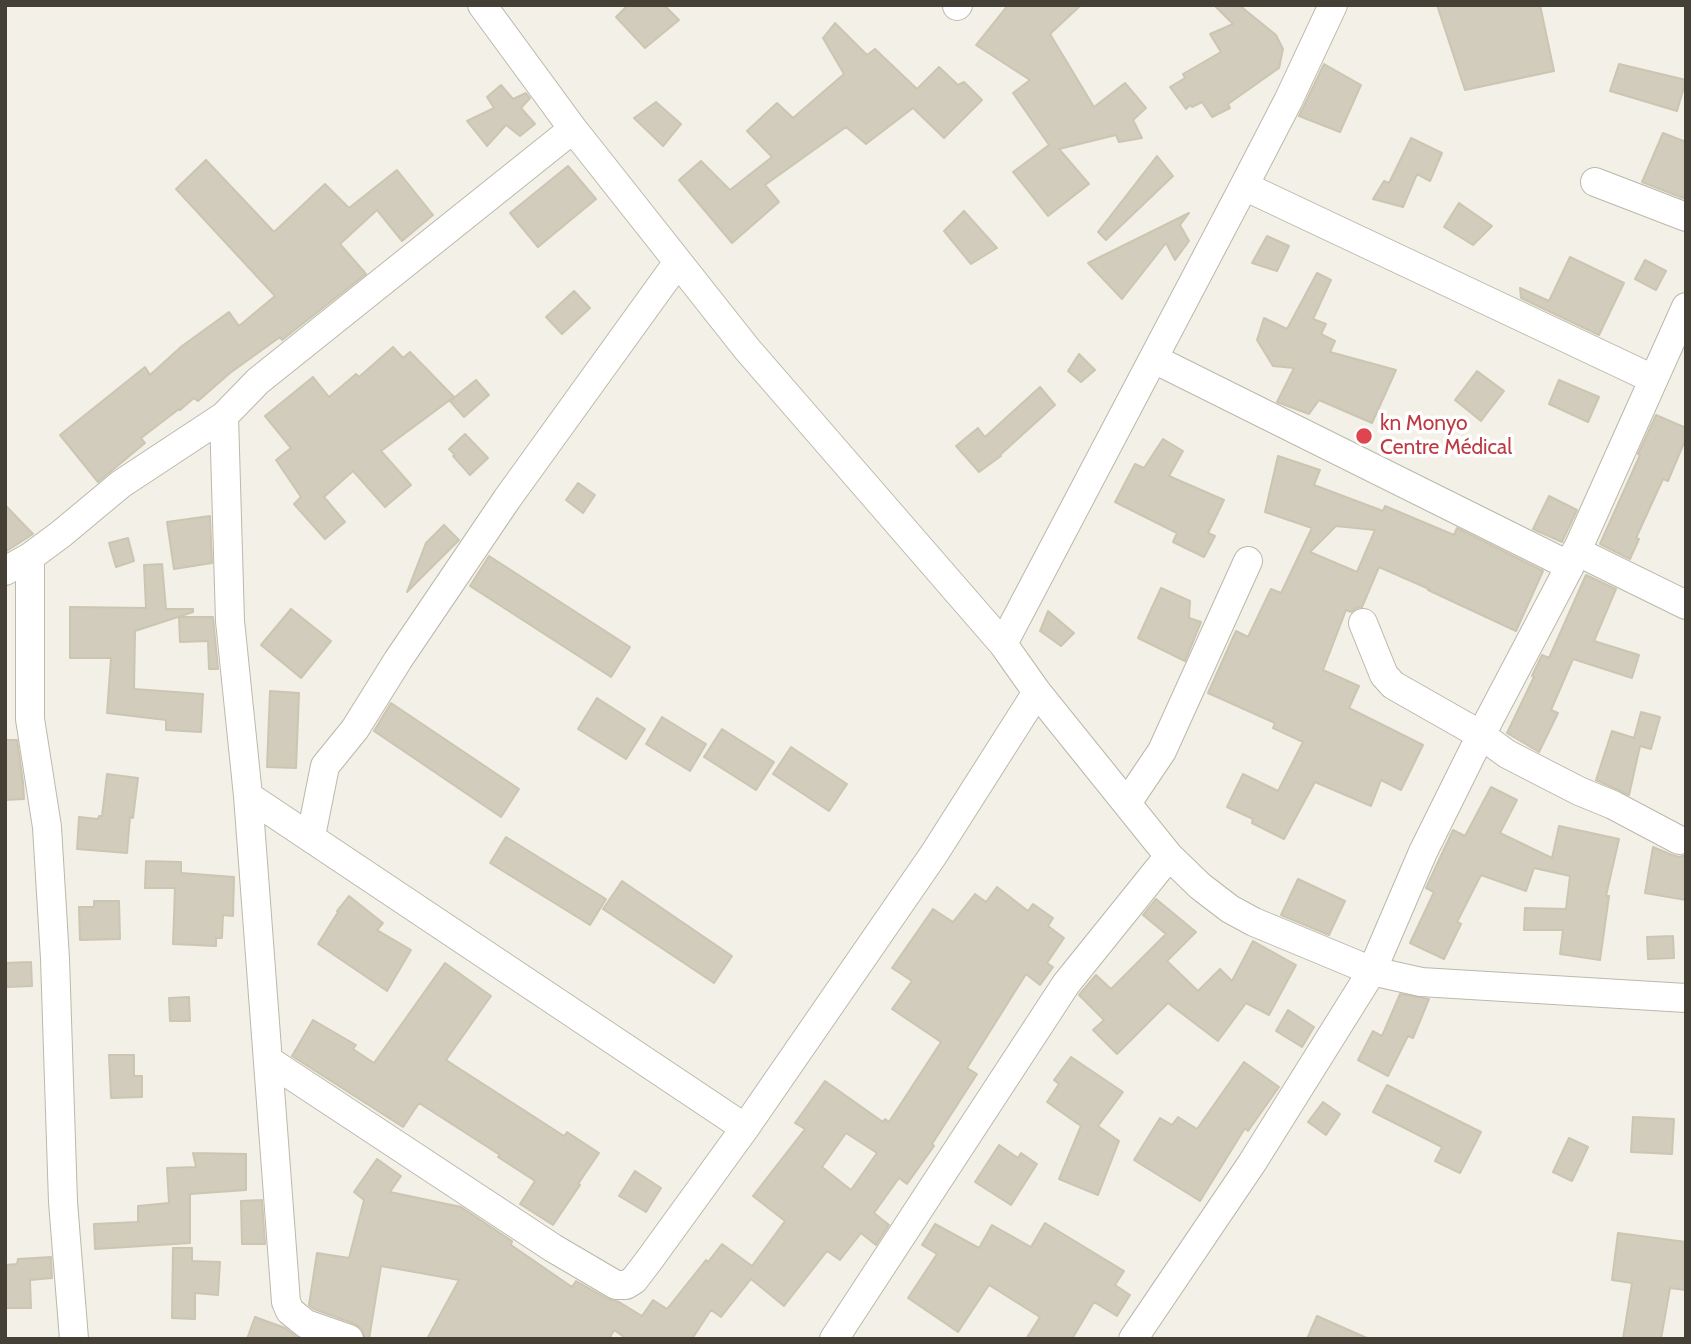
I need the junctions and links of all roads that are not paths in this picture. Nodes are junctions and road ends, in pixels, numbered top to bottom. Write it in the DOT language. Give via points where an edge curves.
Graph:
graph roads {
  1 [pos="482,5"];
  2 [pos="1333,5"];
  3 [pos="573,129"];
  4 [pos="1595,182"];
  5 [pos="1244,186"];
  6 [pos="1686,217"];
  7 [pos="678,262"];
  8 [pos="1686,307"];
  9 [pos="1154,359"];
  10 [pos="1653,379"];
  11 [pos="225,415"];
  12 [pos="30,557"];
  13 [pos="1573,558"];
  14 [pos="1248,561"];
  15 [pos="5,571"];
  16 [pos="1686,606"];
  17 [pos="1363,623"];
  18 [pos="1003,644"];
  19 [pos="1037,692"];
  20 [pos="1481,736"];
  21 [pos="248,796"];
  22 [pos="1127,803"];
  23 [pos="311,836"];
  24 [pos="1679,840"];
  25 [pos="1169,856"];
  26 [pos="1372,971"];
  27 [pos="1686,998"];
  28 [pos="268,1060"];
  29 [pos="745,1128"];
  30 [pos="74,1339"];
  31 [pos="349,1339"];
  32 [pos="834,1339"];
  33 [pos="1133,1339"];
  1 -- 3 [label="street"];
  2 -- 5 [label="street"];
  3 -- 7 [label="street"];
  3 -- 11 [label="street" via="258,381"];
  4 -- 6 [label="street"];
  5 -- 9 [label="street"];
  5 -- 10 [label="street"];
  7 -- 18 [label="street" via="747,349"];
  7 -- 23 [label="street" via="507,499 355,729 325,766"];
  8 -- 10 [label="street"];
  9 -- 13 [label="street"];
  9 -- 18 [label="street"];
  10 -- 13 [label="street"];
  11 -- 12 [label="street" via="121,484"];
  11 -- 21 [label="street" via="230,621"];
  12 -- 15 [label="street"];
  12 -- 30 [label="street" via="30,719 47,827 63,1202"];
  13 -- 16 [label="street"];
  13 -- 20 [label="street"];
  14 -- 22 [label="street" via="1162,751"];
  17 -- 20 [label="street" via="1384,675 1394,685"];
  18 -- 19 [label="street"];
  19 -- 22 [label="street"];
  19 -- 29 [label="street" via="934,854"];
  20 -- 24 [label="street" via="1507,754"];
  20 -- 26 [label="street" via="1423,852"];
  21 -- 23 [label="street"];
  21 -- 28 [label="street"];
  22 -- 25 [label="street"];
  23 -- 29 [label="street"];
  25 -- 26 [label="street" via="1230,909"];
  25 -- 32 [label="street" via="1066,984"];
  26 -- 27 [label="street" via="1421,982"];
  26 -- 33 [label="street" via="1252,1163"];
  28 -- 29 [label="street" via="616,1285 634,1280"];
  28 -- 31 [label="street" via="286,1302 306,1324"];
}
